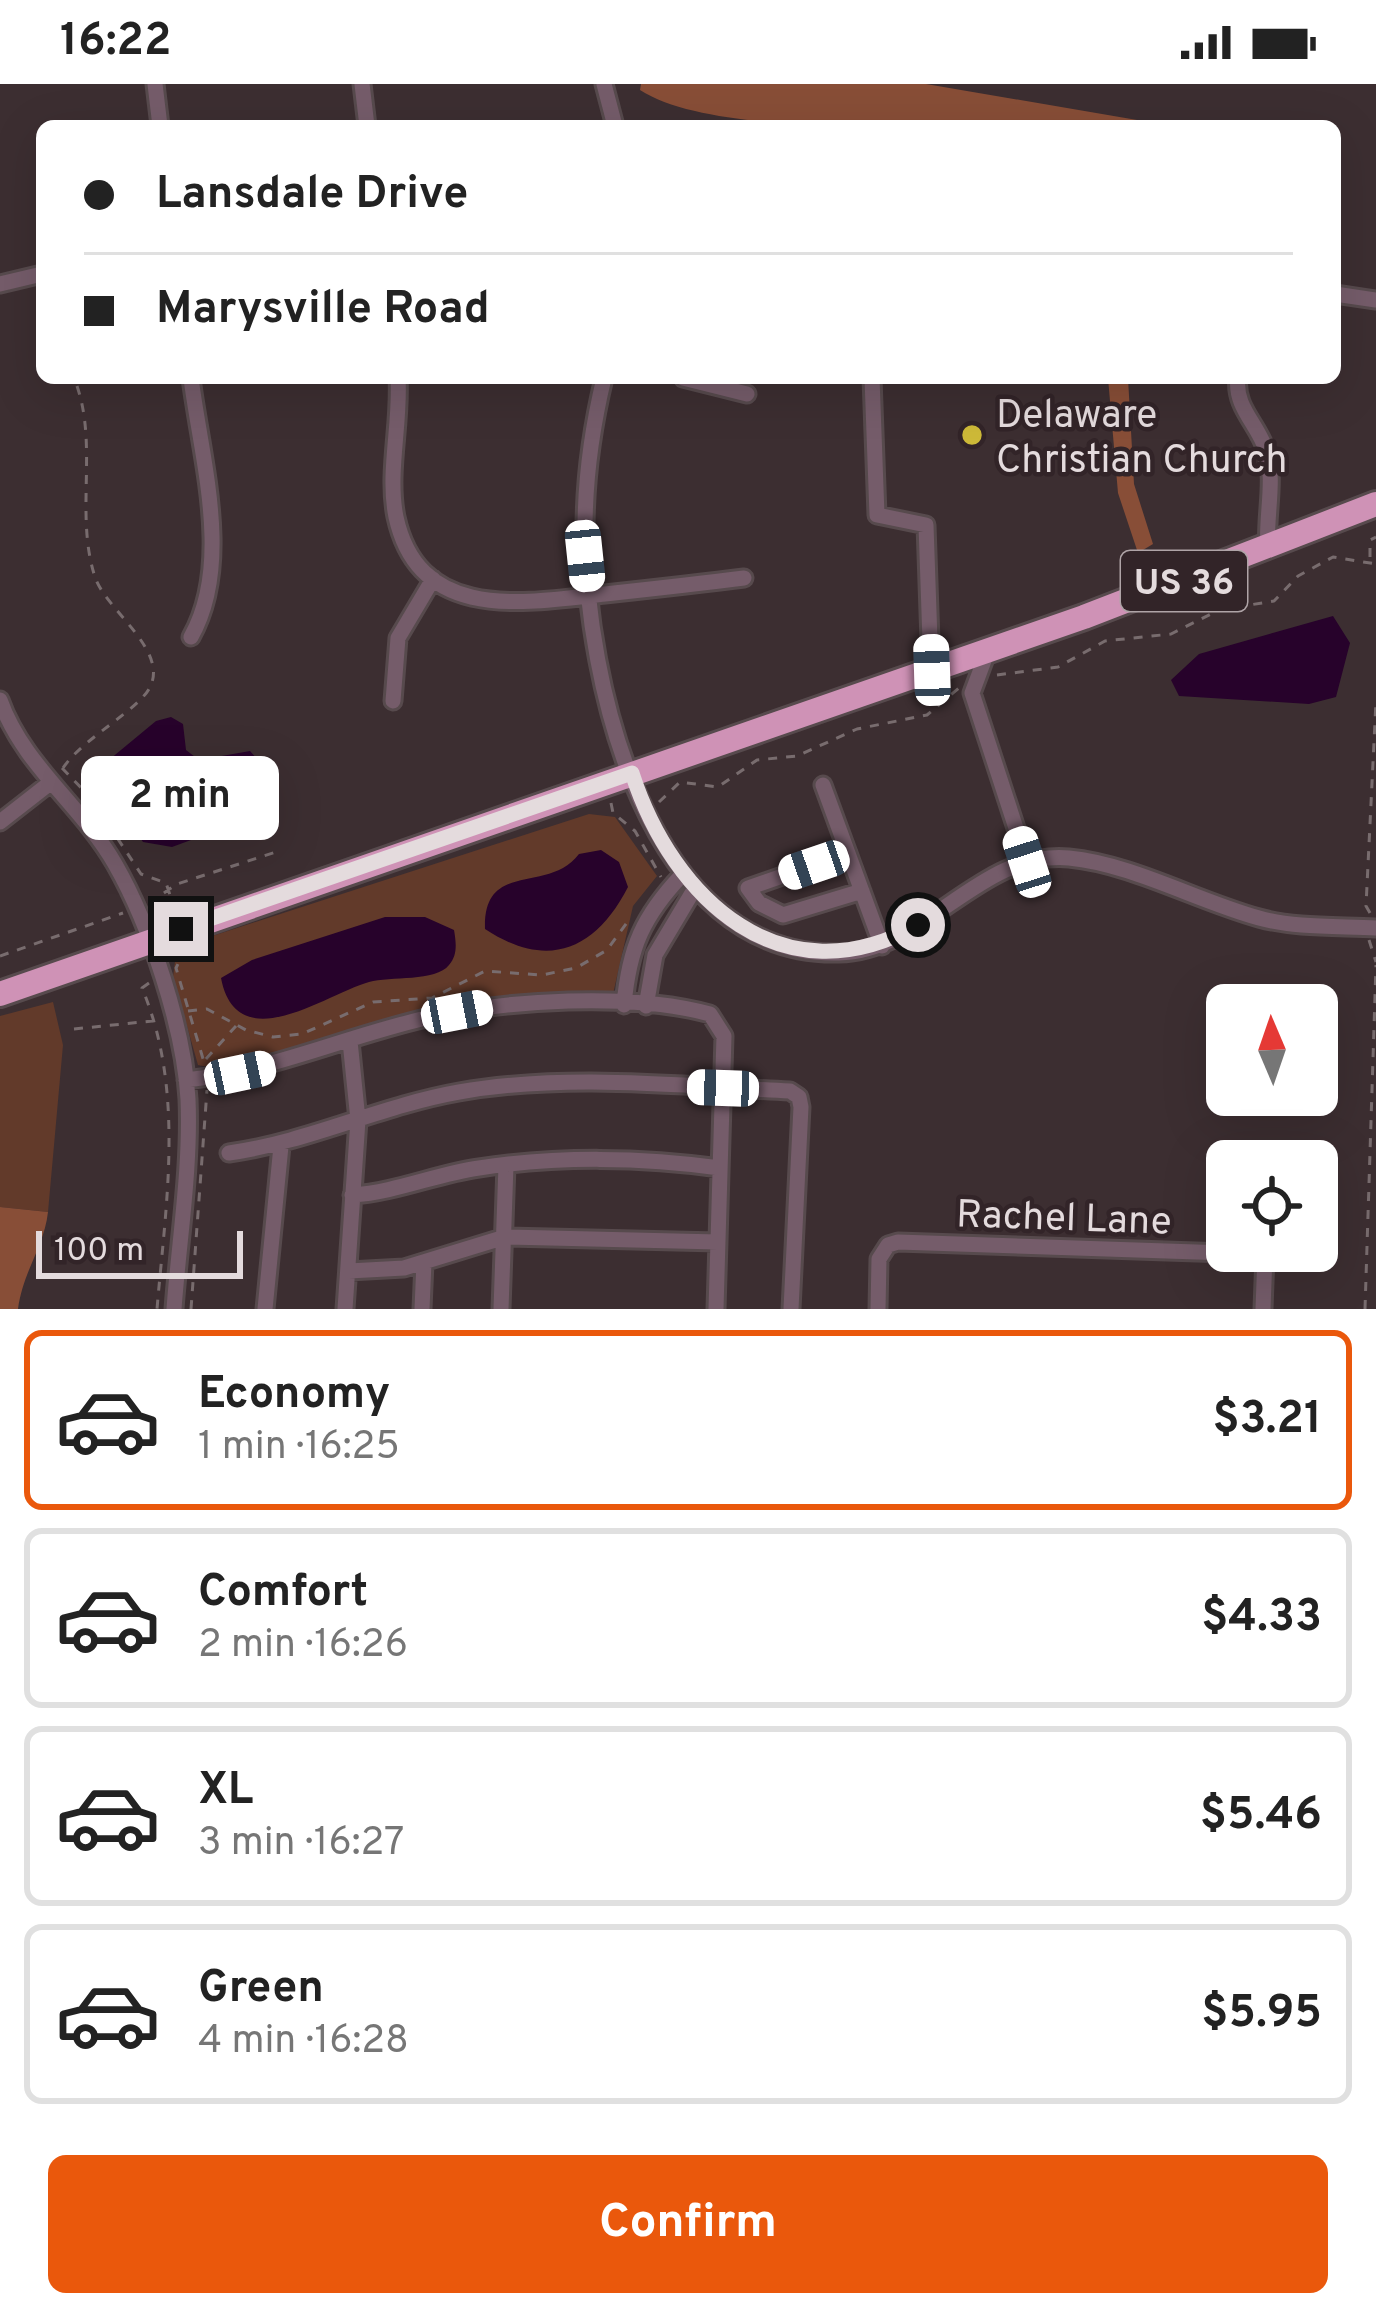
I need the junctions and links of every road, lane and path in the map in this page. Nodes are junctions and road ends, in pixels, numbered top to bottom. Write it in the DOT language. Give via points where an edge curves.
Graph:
graph roads {
  1 [pos="155,84"];
  2 [pos="362,84"];
  3 [pos="604,84"];
  4 [pos="159,120"];
  5 [pos="366,120"];
  6 [pos="613,120"];
  7 [pos="36,275"];
  8 [pos="0,284"];
  9 [pos="1341,295"];
  10 [pos="1376,300"];
  11 [pos="76,384"];
  12 [pos="192,384"];
  13 [pos="398,384"];
  14 [pos="603,384"];
  15 [pos="707,384"];
  16 [pos="872,384"];
  17 [pos="1239,384"];
  18 [pos="747,394"];
  19 [pos="1376,504"];
  20 [pos="1373,538"];
  21 [pos="1268,550"];
  22 [pos="1370,559"];
  23 [pos="1376,564"];
  24 [pos="744,578"];
  25 [pos="434,579"];
  26 [pos="589,596"];
  27 [pos="191,637"];
  28 [pos="988,650"];
  29 [pos="932,670"];
  30 [pos="973,683"];
  31 [pos="0,700"];
  32 [pos="393,701"];
  33 [pos="1376,701"];
  34 [pos="62,768"];
  35 [pos="632,773"];
  36 [pos="50,783"];
  37 [pos="602,784"];
  38 [pos="823,785"];
  39 [pos="644,809"];
  40 [pos="0,822"];
  41 [pos="848,853"];
  42 [pos="1027,862"];
  43 [pos="667,881"];
  44 [pos="695,888"];
  45 [pos="862,891"];
  46 [pos="1369,899"];
  47 [pos="1376,899"];
  48 [pos="1366,906"];
  49 [pos="633,914"];
  50 [pos="1376,928"];
  51 [pos="181,929"];
  52 [pos="148,941"];
  53 [pos="882,946"];
  54 [pos="1368,947"];
  55 [pos="1375,951"];
  56 [pos="1376,964"];
  57 [pos="142,988"];
  58 [pos="0,994"];
  59 [pos="624,1005"];
  60 [pos="646,1006"];
  61 [pos="173,1016"];
  62 [pos="154,1022"];
  63 [pos="237,1025"];
  64 [pos="74,1029"];
  65 [pos="350,1041"];
  66 [pos="204,1060"];
  67 [pos="187,1080"];
  68 [pos="723,1088"];
  69 [pos="358,1120"];
  70 [pos="281,1146"];
  71 [pos="229,1153"];
  72 [pos="506,1165"];
  73 [pos="720,1168"];
  74 [pos="352,1195"];
  75 [pos="506,1237"];
  76 [pos="718,1242"];
  77 [pos="1206,1253"];
  78 [pos="424,1262"];
  79 [pos="349,1271"];
  80 [pos="1264,1272"];
  81 [pos="157,1309"];
  82 [pos="174,1309"];
  83 [pos="266,1309"];
  84 [pos="345,1309"];
  85 [pos="422,1309"];
  86 [pos="501,1309"];
  87 [pos="716,1309"];
  88 [pos="791,1309"];
  89 [pos="878,1309"];
  90 [pos="1262,1309"];
  91 [pos="1365,1309"];
  1 -- 4 [label="street"];
  2 -- 5 [label="street"];
  3 -- 6 [label="street"];
  7 -- 8 [label="street"];
  9 -- 10 [label="street"];
  11 -- 34 [label="path" via="87,410 93,572 146,651 153,677 145,694"];
  12 -- 27 [label="street" via="211,535 207,602"];
  13 -- 25 [label="street" via="395,510 406,545"];
  14 -- 26 [label="street" via="587,478"];
  15 -- 18 [label="street"];
  16 -- 29 [label="street" via="877,515 926,525"];
  17 -- 21 [label="street" via="1270,465"];
  19 -- 21 [label="highway, US 36"];
  20 -- 22 [label="path"];
  21 -- 28 [label="highway, US 36"];
  22 -- 23 [label="path"];
  22 -- 30 [label="path" via="1333,557 1274,601 1219,610 1171,634 1105,641 1058,667"];
  24 -- 26 [label="street"];
  25 -- 26 [label="street" via="500,604"];
  25 -- 32 [label="street" via="404,620"];
  26 -- 35 [label="street"];
  28 -- 29 [label="highway, US 36"];
  28 -- 30 [label="street"];
  29 -- 35 [label="highway, US 36"];
  30 -- 39 [label="path" via="927,716 857,729 797,756 757,760 718,787 680,782"];
  30 -- 42 [label="street"];
  31 -- 36 [label="street"];
  33 -- 46 [label="path"];
  34 -- 36 [label="path"];
  34 -- 51 [label="path" via="141,874 166,884"];
  35 -- 37 [label="highway, US 36"];
  35 -- 39 [label="street"];
  36 -- 40 [label="street"];
  36 -- 52 [label="street" via="114,862"];
  37 -- 43 [label="path" via="613,814"];
  37 -- 51 [label="highway, US 36"];
  38 -- 41 [label="street"];
  39 -- 43 [label="street"];
  41 -- 45 [label="street"];
  41 -- 45 [label="street" via="748,888 783,915"];
  42 -- 50 [label="street" via="1086,862 1264,920"];
  42 -- 53 [label="street"];
  43 -- 44 [label="street"];
  43 -- 59 [label="street" via="636,935"];
  44 -- 53 [label="street" via="734,922 797,948"];
  44 -- 60 [label="street" via="655,956"];
  45 -- 53 [label="street"];
  46 -- 47 [label="path"];
  46 -- 48 [label="path"];
  49 -- 63 [label="path" via="607,950 576,968 485,971 431,998 373,1002 289,1037"];
  51 -- 52 [label="highway, US 36"];
  52 -- 58 [label="highway, US 36"];
  52 -- 61 [label="street"];
  54 -- 55 [label="path"];
  55 -- 56 [label="path"];
  56 -- 91 [label="path"];
  57 -- 62 [label="path"];
  59 -- 60 [label="street"];
  59 -- 65 [label="street" via="487,1007"];
  60 -- 68 [label="street" via="717,1020"];
  61 -- 62 [label="path"];
  61 -- 63 [label="path" via="207,1009"];
  61 -- 67 [label="street"];
  62 -- 64 [label="path"];
  62 -- 81 [label="path" via="170,1119"];
  63 -- 66 [label="path"];
  65 -- 67 [label="street" via="271,1067"];
  65 -- 69 [label="street"];
  67 -- 82 [label="street"];
  68 -- 69 [label="street" via="494,1086"];
  68 -- 73 [label="street"];
  68 -- 88 [label="street" via="800,1097"];
  69 -- 70 [label="street"];
  69 -- 74 [label="street"];
  70 -- 71 [label="street"];
  70 -- 83 [label="street"];
  72 -- 73 [label="street"];
  72 -- 74 [label="street"];
  72 -- 75 [label="street"];
  73 -- 76 [label="street"];
  74 -- 79 [label="street"];
  75 -- 76 [label="street"];
  75 -- 78 [label="street"];
  75 -- 86 [label="street"];
  76 -- 87 [label="street"];
  77 -- 89 [label="street, Rachel Lane" via="898,1242 883,1250"];
  78 -- 79 [label="street"];
  78 -- 85 [label="street"];
  79 -- 84 [label="street"];
  80 -- 90 [label="street"];
}
